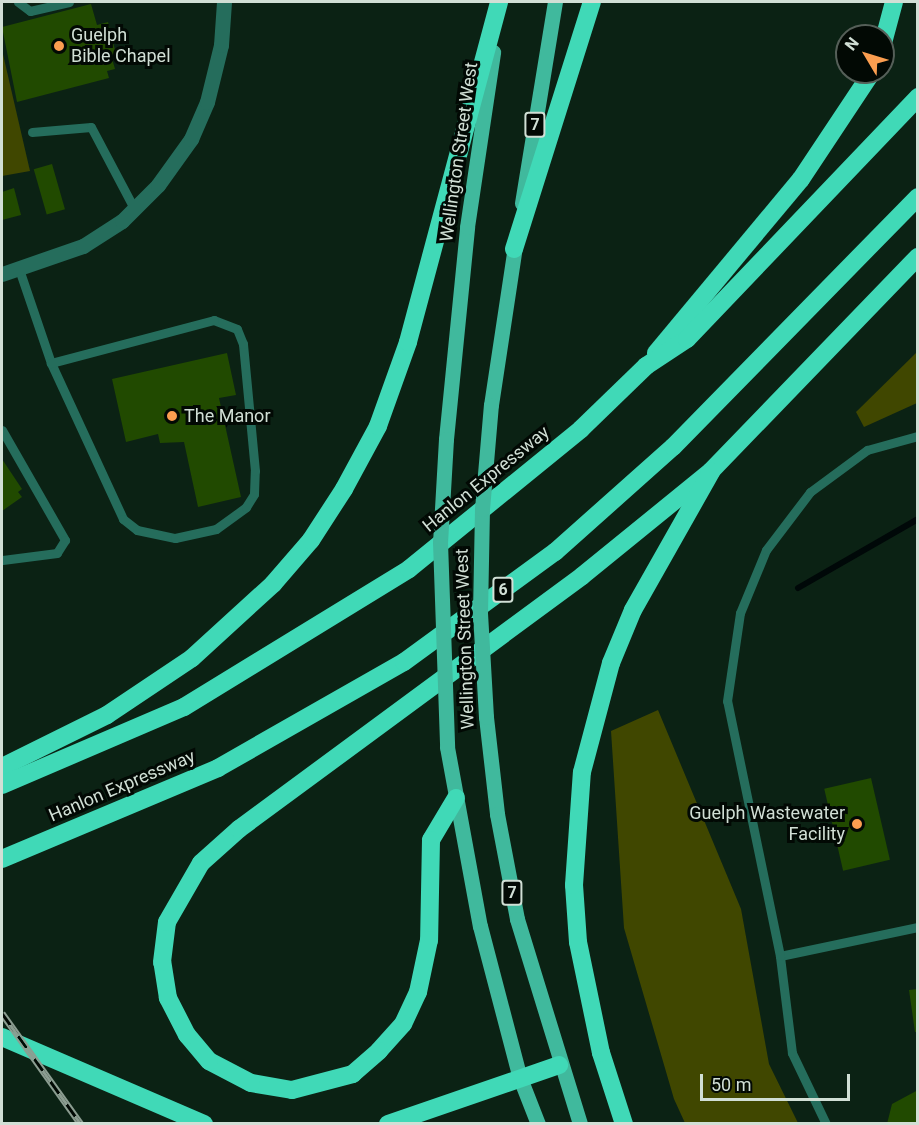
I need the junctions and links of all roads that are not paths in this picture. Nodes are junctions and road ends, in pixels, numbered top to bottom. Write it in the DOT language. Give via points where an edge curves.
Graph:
graph roads {
  1 [pos="18,2"];
  2 [pos="69,2"];
  3 [pos="224,2"];
  4 [pos="500,2"];
  5 [pos="555,2"];
  6 [pos="592,2"];
  7 [pos="894,2"];
  8 [pos="888,24"];
  9 [pos="864,84"];
  10 [pos="918,97"];
  11 [pos="32,132"];
  12 [pos="918,197"];
  13 [pos="135,210"];
  14 [pos="514,249"];
  15 [pos="918,257"];
  16 [pos="20,272"];
  17 [pos="2,274"];
  18 [pos="51,363"];
  19 [pos="645,366"];
  20 [pos="2,430"];
  21 [pos="918,436"];
  22 [pos="711,471"];
  23 [pos="2,560"];
  24 [pos="2,767"];
  25 [pos="2,785"];
  26 [pos="456,798"];
  27 [pos="2,859"];
  28 [pos="916,924"];
  29 [pos="780,956"];
  30 [pos="2,1037"];
  31 [pos="559,1065"];
  32 [pos="520,1078"];
  33 [pos="204,1124"];
  34 [pos="388,1124"];
  35 [pos="538,1124"];
  36 [pos="580,1124"];
  37 [pos="624,1124"];
  38 [pos="826,1124"];
  1 -- 2 [label="lane" via="30,11"];
  3 -- 13 [label="street" via="218,64 200,120 170,172"];
  4 -- 24 [label="highway" via="408,342 378,426 339,498 273,584 192,658 107,715"];
  4 -- 26 [label="main road, Wellington Street West / 7, bridge" via="467,227 446,439 440,644 447,747"];
  5 -- 14 [label="main road, Wellington Street West / 7"];
  6 -- 14 [label="highway"];
  7 -- 8 [label="highway"];
  9 -- 19 [label="highway" via="801,179"];
  10 -- 19 [label="highway, Hanlon Expressway" via="706,321"];
  11 -- 13 [label="lane" via="91,127"];
  12 -- 27 [label="highway, Hanlon Expressway / 6" via="673,447 555,552 404,662 218,768"];
  13 -- 16 [label="street" via="83,246"];
  14 -- 31 [label="main road, Wellington Street West / 7, bridge" via="491,405 482,509 480,613 496,814 517,919"];
  15 -- 22 [label="highway"];
  16 -- 17 [label="street"];
  16 -- 18 [label="lane"];
  18 -- 18 [label="lane" via="123,519 130,525 175,538 216,529 246,507 254,494 255,471 243,344 237,329 214,320"];
  19 -- 25 [label="highway, Hanlon Expressway" via="503,493 409,569 345,612 184,707"];
  20 -- 23 [label="lane" via="65,540 57,553"];
  21 -- 29 [label="lane" via="867,450 810,492 766,550 740,613 727,701"];
  22 -- 26 [label="highway" via="582,576 239,829 201,863 167,922 162,962 168,998 187,1035 209,1061 251,1083 292,1090 353,1074 379,1051 403,1024 418,992 429,940 430,840"];
  22 -- 37 [label="highway" via="633,610 608,673 582,772 574,874 578,942 595,1031"];
  26 -- 32 [label="main road, Wellington Street West / 7" via="480,926"];
  28 -- 29 [label="lane"];
  29 -- 38 [label="lane" via="792,1053"];
  30 -- 33 [label="highway"];
  31 -- 32 [label="highway"];
  31 -- 36 [label="main road, Wellington Street West"];
  32 -- 34 [label="highway"];
  32 -- 35 [label="main road, Wellington Street West"];
}
